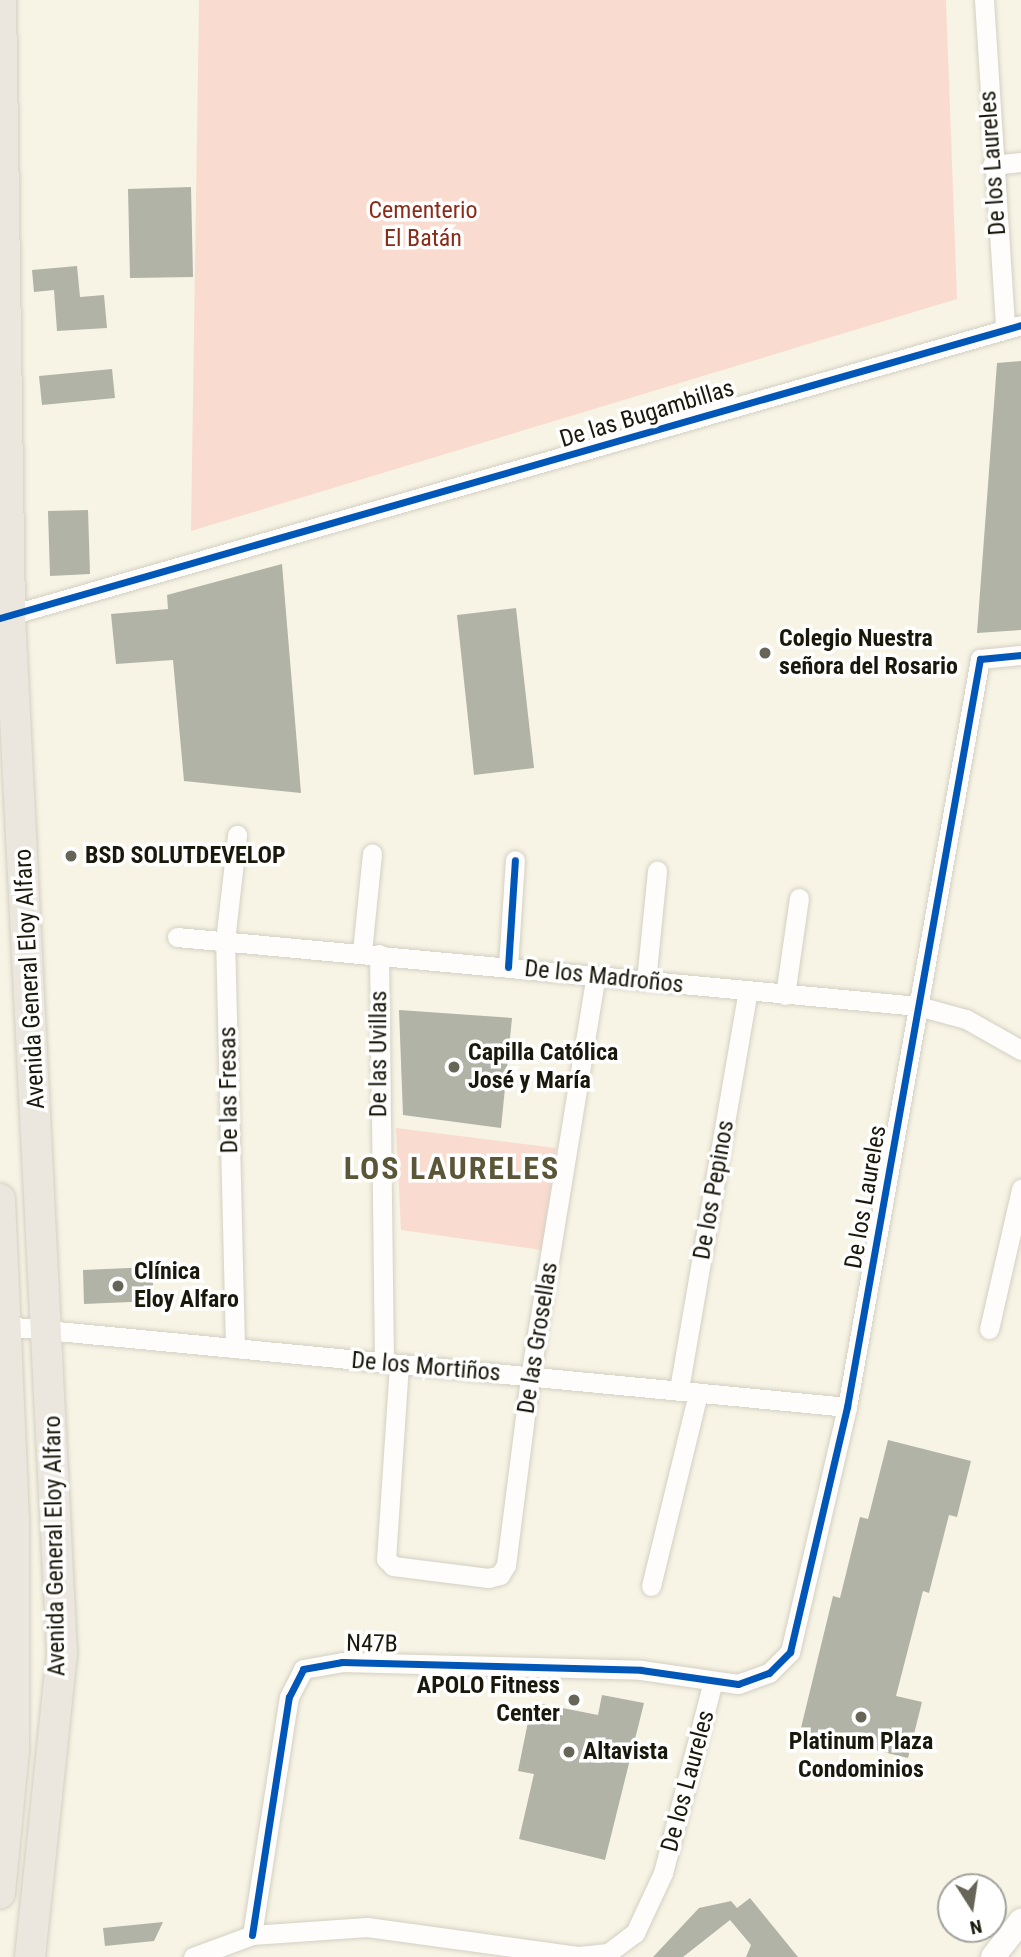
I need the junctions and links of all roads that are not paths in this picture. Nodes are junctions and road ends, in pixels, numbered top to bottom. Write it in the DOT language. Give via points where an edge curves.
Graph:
graph roads {
  1 [pos="1,0"];
  2 [pos="984,0"];
  3 [pos="1021,162"];
  4 [pos="2,163"];
  5 [pos="992,166"];
  6 [pos="1013,326"];
  7 [pos="5,617"];
  8 [pos="1021,655"];
  9 [pos="236,835"];
  10 [pos="372,854"];
  11 [pos="515,860"];
  12 [pos="657,871"];
  13 [pos="799,898"];
  14 [pos="177,937"];
  15 [pos="225,941"];
  16 [pos="370,953"];
  17 [pos="508,967"];
  18 [pos="596,976"];
  19 [pos="646,981"];
  20 [pos="748,991"];
  21 [pos="785,995"];
  22 [pos="918,1006"];
  23 [pos="1021,1049"];
  24 [pos="1021,1189"];
  25 [pos="0,1199"];
  26 [pos="5,1326"];
  27 [pos="48,1327"];
  28 [pos="989,1329"];
  29 [pos="235,1346"];
  30 [pos="391,1364"];
  31 [pos="530,1377"];
  32 [pos="689,1391"];
  33 [pos="847,1406"];
  34 [pos="7,1518"];
  35 [pos="384,1552"];
  36 [pos="650,1586"];
  37 [pos="713,1681"];
  38 [pos="0,1894"];
  39 [pos="1021,1921"];
  40 [pos="252,1935"];
  41 [pos="30,1957"];
  42 [pos="193,1957"];
  43 [pos="993,1957"];
  1 -- 4 [label="main road, Avenida General Eloy Alfaro"];
  2 -- 5 [label="street, De los Laureles"];
  3 -- 5 [label="street"];
  4 -- 7 [label="main road, Avenida General Eloy Alfaro"];
  5 -- 6 [label="street, De los Laureles"];
  6 -- 7 [label="street, De las Bugambillas" via="392,510"];
  7 -- 27 [label="main road, Avenida General Eloy Alfaro"];
  8 -- 22 [label="street, De los Laureles" via="980,659"];
  9 -- 15 [label="street, De las Fresas"];
  10 -- 16 [label="street, De las Uvillas"];
  11 -- 17 [label="street"];
  12 -- 19 [label="street"];
  13 -- 21 [label="street"];
  14 -- 15 [label="street, De los Madroños"];
  15 -- 16 [label="street, De los Madroños"];
  15 -- 29 [label="street, De las Fresas"];
  16 -- 17 [label="street, De los Madroños"];
  16 -- 30 [label="street, De las Uvillas"];
  17 -- 18 [label="street, De los Madroños"];
  18 -- 19 [label="street, De los Madroños"];
  18 -- 31 [label="street, De las Grosellas"];
  19 -- 20 [label="street, De los Madroños"];
  20 -- 21 [label="street, De los Madroños"];
  20 -- 32 [label="street, De los Pepinos"];
  21 -- 22 [label="street, De los Madroños"];
  22 -- 23 [label="street, De los Madroños" via="966,1018"];
  22 -- 33 [label="street, De los Laureles"];
  24 -- 28 [label="street"];
  25 -- 26 [label="main road, Avenida General Eloy Alfaro"];
  26 -- 27 [label="street, De los Mortiños"];
  26 -- 34 [label="main road, Avenida General Eloy Alfaro"];
  27 -- 29 [label="street, De los Mortiños"];
  27 -- 41 [label="main road, Avenida General Eloy Alfaro" via="62,1653"];
  29 -- 30 [label="street, De los Mortiños"];
  30 -- 31 [label="street, De los Mortiños"];
  30 -- 35 [label="street, De las Uvillas"];
  31 -- 32 [label="street, De los Mortiños"];
  31 -- 35 [label="street, De las Grosellas" via="506,1565 500,1575 488,1578 393,1566"];
  32 -- 33 [label="street, De los Mortiños"];
  32 -- 36 [label="street, De los Pepinos"];
  33 -- 37 [label="street, De los Laureles" via="794,1645 779,1665 759,1679 738,1684"];
  34 -- 38 [label="main road, Avenida General Eloy Alfaro" via="14,1751"];
  37 -- 40 [label="street, De los Laureles" via="663,1873 635,1933 608,1953 579,1956 367,1927"];
  37 -- 40 [label="street, N47B" via="641,1670 342,1662 303,1669 289,1696"];
  39 -- 43 [label="street"];
  40 -- 42 [label="street"];
}
